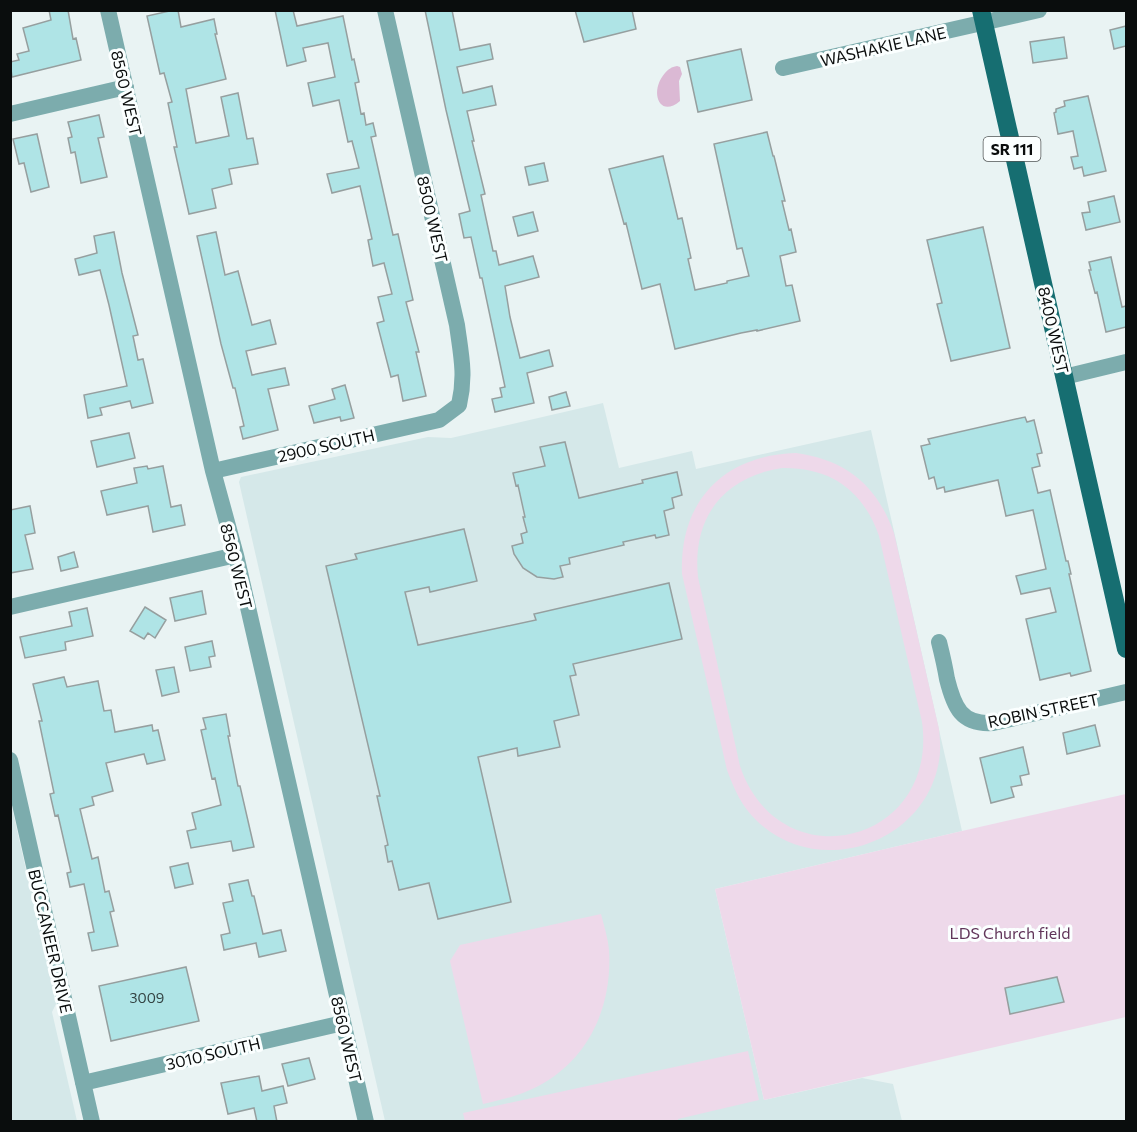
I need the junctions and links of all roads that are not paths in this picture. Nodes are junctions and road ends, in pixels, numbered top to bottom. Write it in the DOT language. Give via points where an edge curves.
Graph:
graph roads {
  1 [pos="108,10"];
  2 [pos="385,10"];
  3 [pos="1039,10"];
  4 [pos="982,17"];
  5 [pos="783,68"];
  6 [pos="126,87"];
  7 [pos="10,114"];
  8 [pos="1126,362"];
  9 [pos="1064,377"];
  10 [pos="439,420"];
  11 [pos="213,471"];
  12 [pos="236,555"];
  13 [pos="10,607"];
  14 [pos="939,642"];
  15 [pos="1126,649"];
  16 [pos="1126,692"];
  17 [pos="10,760"];
  18 [pos="343,1023"];
  19 [pos="83,1083"];
  20 [pos="92,1122"];
  21 [pos="366,1122"];
  1 -- 6 [label="street, 8560 WEST"];
  2 -- 10 [label="street, 8500 WEST" via="457,325 463,371 459,405"];
  3 -- 4 [label="street, WASHAKIE LANE"];
  4 -- 5 [label="street, WASHAKIE LANE"];
  4 -- 9 [label="main road, 8400 WEST / SR 111"];
  6 -- 7 [label="street"];
  6 -- 11 [label="street, 8560 WEST"];
  8 -- 9 [label="street"];
  9 -- 15 [label="main road, 8400 WEST / SR 111"];
  10 -- 11 [label="street, 2900 SOUTH"];
  11 -- 12 [label="street, 8560 WEST"];
  12 -- 13 [label="street"];
  12 -- 18 [label="street, 8560 WEST"];
  14 -- 16 [label="street, ROBIN STREET" via="954,702 962,714 976,722 993,723"];
  17 -- 19 [label="street, BUCCANEER DRIVE"];
  18 -- 19 [label="street, 3010 SOUTH"];
  18 -- 21 [label="street, 8560 WEST"];
  19 -- 20 [label="street, BUCCANEER DRIVE"];
}
